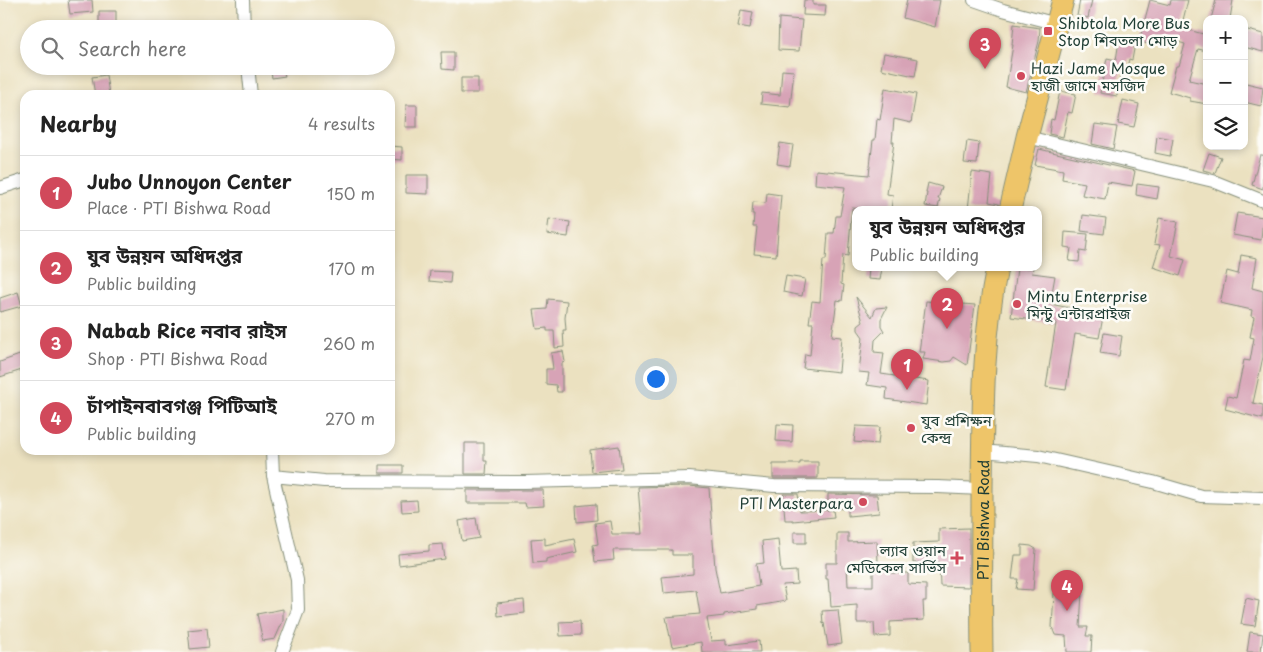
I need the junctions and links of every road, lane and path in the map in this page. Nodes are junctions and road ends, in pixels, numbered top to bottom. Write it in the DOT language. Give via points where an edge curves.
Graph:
graph roads {
  1 [pos="243,0"];
  2 [pos="974,0"];
  3 [pos="1063,0"];
  4 [pos="244,20"];
  5 [pos="1058,24"];
  6 [pos="249,75"];
  7 [pos="250,90"];
  8 [pos="1027,137"];
  9 [pos="20,182"];
  10 [pos="0,188"];
  11 [pos="1263,201"];
  12 [pos="1011,206"];
  13 [pos="997,271"];
  14 [pos="982,451"];
  15 [pos="272,455"];
  16 [pos="273,476"];
  17 [pos="982,489"];
  18 [pos="1263,498"];
  19 [pos="282,652"];
  20 [pos="982,652"];
  1 -- 4 [label="street"];
  2 -- 5 [label="street"];
  3 -- 5 [label="highway"];
  5 -- 8 [label="highway"];
  6 -- 7 [label="street"];
  8 -- 11 [label="street" via="1213,181"];
  8 -- 12 [label="highway"];
  9 -- 10 [label="street"];
  13 -- 14 [label="highway, PTI Bishwa Road" via="986,343"];
  14 -- 17 [label="highway, PTI Bishwa Road"];
  14 -- 18 [label="street" via="1038,456 1201,496"];
  15 -- 16 [label="street"];
  16 -- 17 [label="street" via="324,481 524,482 690,478 774,486"];
  16 -- 19 [label="street" via="297,580 298,610"];
  17 -- 20 [label="highway, PTI Bishwa Road"];
}
